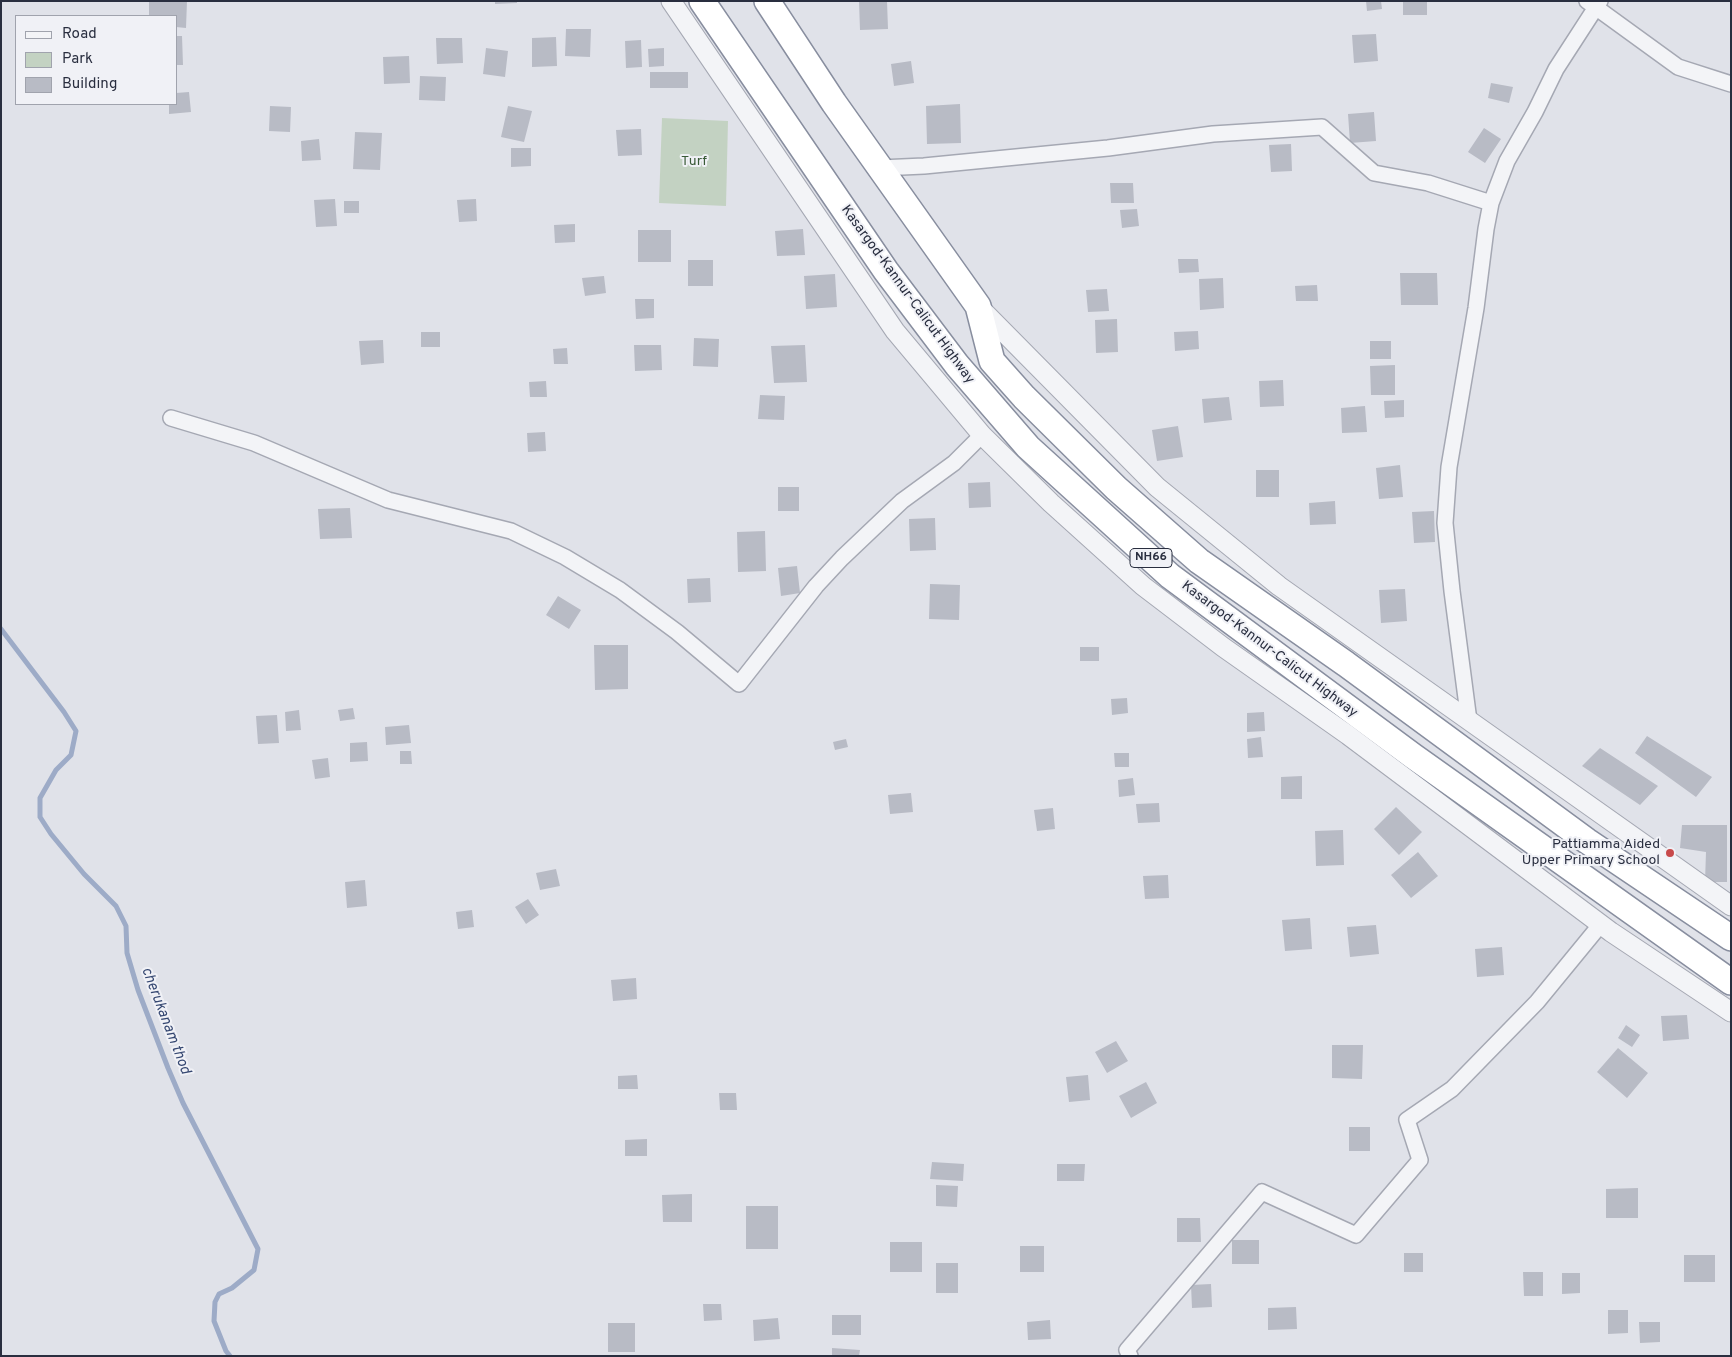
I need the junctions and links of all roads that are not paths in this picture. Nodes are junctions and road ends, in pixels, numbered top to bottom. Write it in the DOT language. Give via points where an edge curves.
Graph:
graph roads {
  1 [pos="671,1"];
  2 [pos="702,1"];
  3 [pos="767,1"];
  4 [pos="1595,3"];
  5 [pos="1731,84"];
  6 [pos="880,168"];
  7 [pos="1491,203"];
  8 [pos="978,306"];
  9 [pos="171,418"];
  10 [pos="982,435"];
  11 [pos="1469,721"];
  12 [pos="1731,906"];
  13 [pos="1601,924"];
  14 [pos="1731,938"];
  15 [pos="1731,982"];
  16 [pos="1731,1012"];
  17 [pos="1130,1356"];
  1 -- 10 [label="street" via="896,331"];
  2 -- 15 [label="highway, Kasargod-Kannur-Calicut Highway / NH66" via="886,271 956,365 1028,447 1170,576 1405,750"];
  3 -- 6 [label="highway, NH66"];
  4 -- 5 [label="street" via="1678,67"];
  4 -- 7 [label="street" via="1507,160"];
  6 -- 7 [label="street" via="1098,149 1213,134 1322,127 1374,173 1428,183"];
  6 -- 8 [label="highway, NH66"];
  7 -- 11 [label="street" via="1450,467 1446,523"];
  8 -- 11 [label="street" via="1157,487 1279,586"];
  8 -- 14 [label="highway, NH66" via="992,361 1116,488 1199,561 1587,841"];
  9 -- 10 [label="street" via="254,443 388,500 511,531 565,557 620,590 739,684 842,558 902,501 954,463"];
  10 -- 13 [label="street" via="1143,586 1223,647 1348,734"];
  11 -- 12 [label="street"];
  13 -- 16 [label="street"];
  13 -- 17 [label="street" via="1537,1002 1452,1088 1407,1120 1420,1160 1356,1235 1262,1192 1127,1350"];
}
